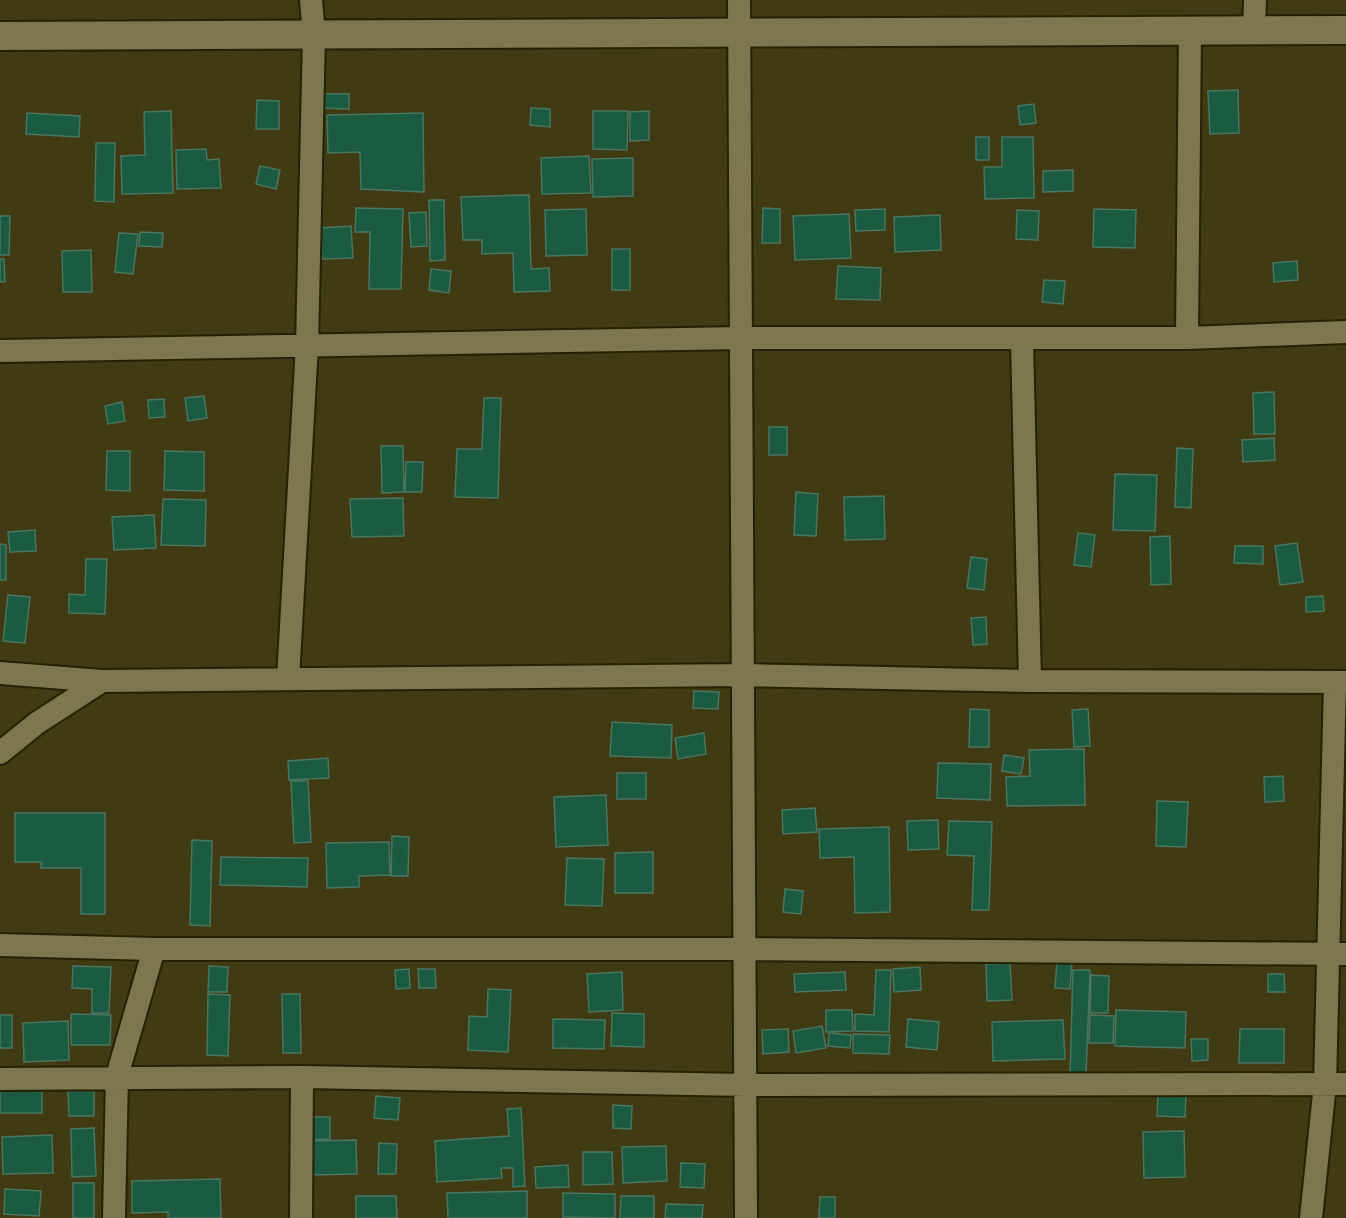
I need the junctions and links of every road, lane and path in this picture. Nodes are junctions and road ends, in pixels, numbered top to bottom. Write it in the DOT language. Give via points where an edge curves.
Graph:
graph roads {
  1 [pos="311,0"];
  2 [pos="739,0"];
  3 [pos="1255,0"];
  4 [pos="1190,30"];
  5 [pos="1254,30"];
  6 [pos="1346,30"];
  7 [pos="740,32"];
  8 [pos="314,34"];
  9 [pos="0,36"];
  10 [pos="1346,332"];
  11 [pos="741,338"];
  12 [pos="1187,338"];
  13 [pos="1022,340"];
  14 [pos="307,345"];
  15 [pos="0,351"];
  16 [pos="0,673"];
  17 [pos="744,675"];
  18 [pos="288,679"];
  19 [pos="102,681"];
  20 [pos="1030,681"];
  21 [pos="1340,682"];
  22 [pos="0,753"];
  23 [pos="0,945"];
  24 [pos="154,949"];
  25 [pos="746,949"];
  26 [pos="1337,954"];
  27 [pos="117,1076"];
  28 [pos="302,1077"];
  29 [pos="0,1079"];
  30 [pos="1335,1084"];
  31 [pos="747,1085"];
  32 [pos="114,1218"];
  33 [pos="301,1218"];
  34 [pos="746,1218"];
  35 [pos="1311,1218"];
  1 -- 8 [label="street"];
  2 -- 7 [label="street"];
  3 -- 5 [label="street"];
  4 -- 5 [label="street"];
  4 -- 7 [label="street"];
  4 -- 12 [label="street"];
  5 -- 6 [label="street"];
  7 -- 8 [label="street"];
  7 -- 11 [label="street"];
  8 -- 9 [label="street"];
  8 -- 14 [label="street"];
  10 -- 12 [label="street"];
  11 -- 13 [label="street"];
  11 -- 14 [label="street"];
  11 -- 17 [label="street"];
  12 -- 13 [label="street"];
  13 -- 20 [label="street"];
  14 -- 15 [label="street"];
  14 -- 18 [label="street"];
  16 -- 19 [label="street"];
  17 -- 18 [label="street"];
  17 -- 20 [label="street"];
  17 -- 25 [label="street"];
  18 -- 19 [label="street"];
  19 -- 22 [label="street" via="37,723"];
  20 -- 21 [label="street"];
  21 -- 26 [label="street"];
  23 -- 24 [label="street"];
  24 -- 25 [label="street"];
  24 -- 27 [label="street"];
  25 -- 26 [label="street"];
  25 -- 31 [label="street"];
  26 -- 30 [label="street"];
  27 -- 28 [label="street"];
  27 -- 29 [label="street"];
  27 -- 32 [label="street"];
  28 -- 31 [label="street"];
  28 -- 33 [label="street"];
  30 -- 31 [label="street"];
  30 -- 35 [label="street"];
  31 -- 34 [label="street"];
}
